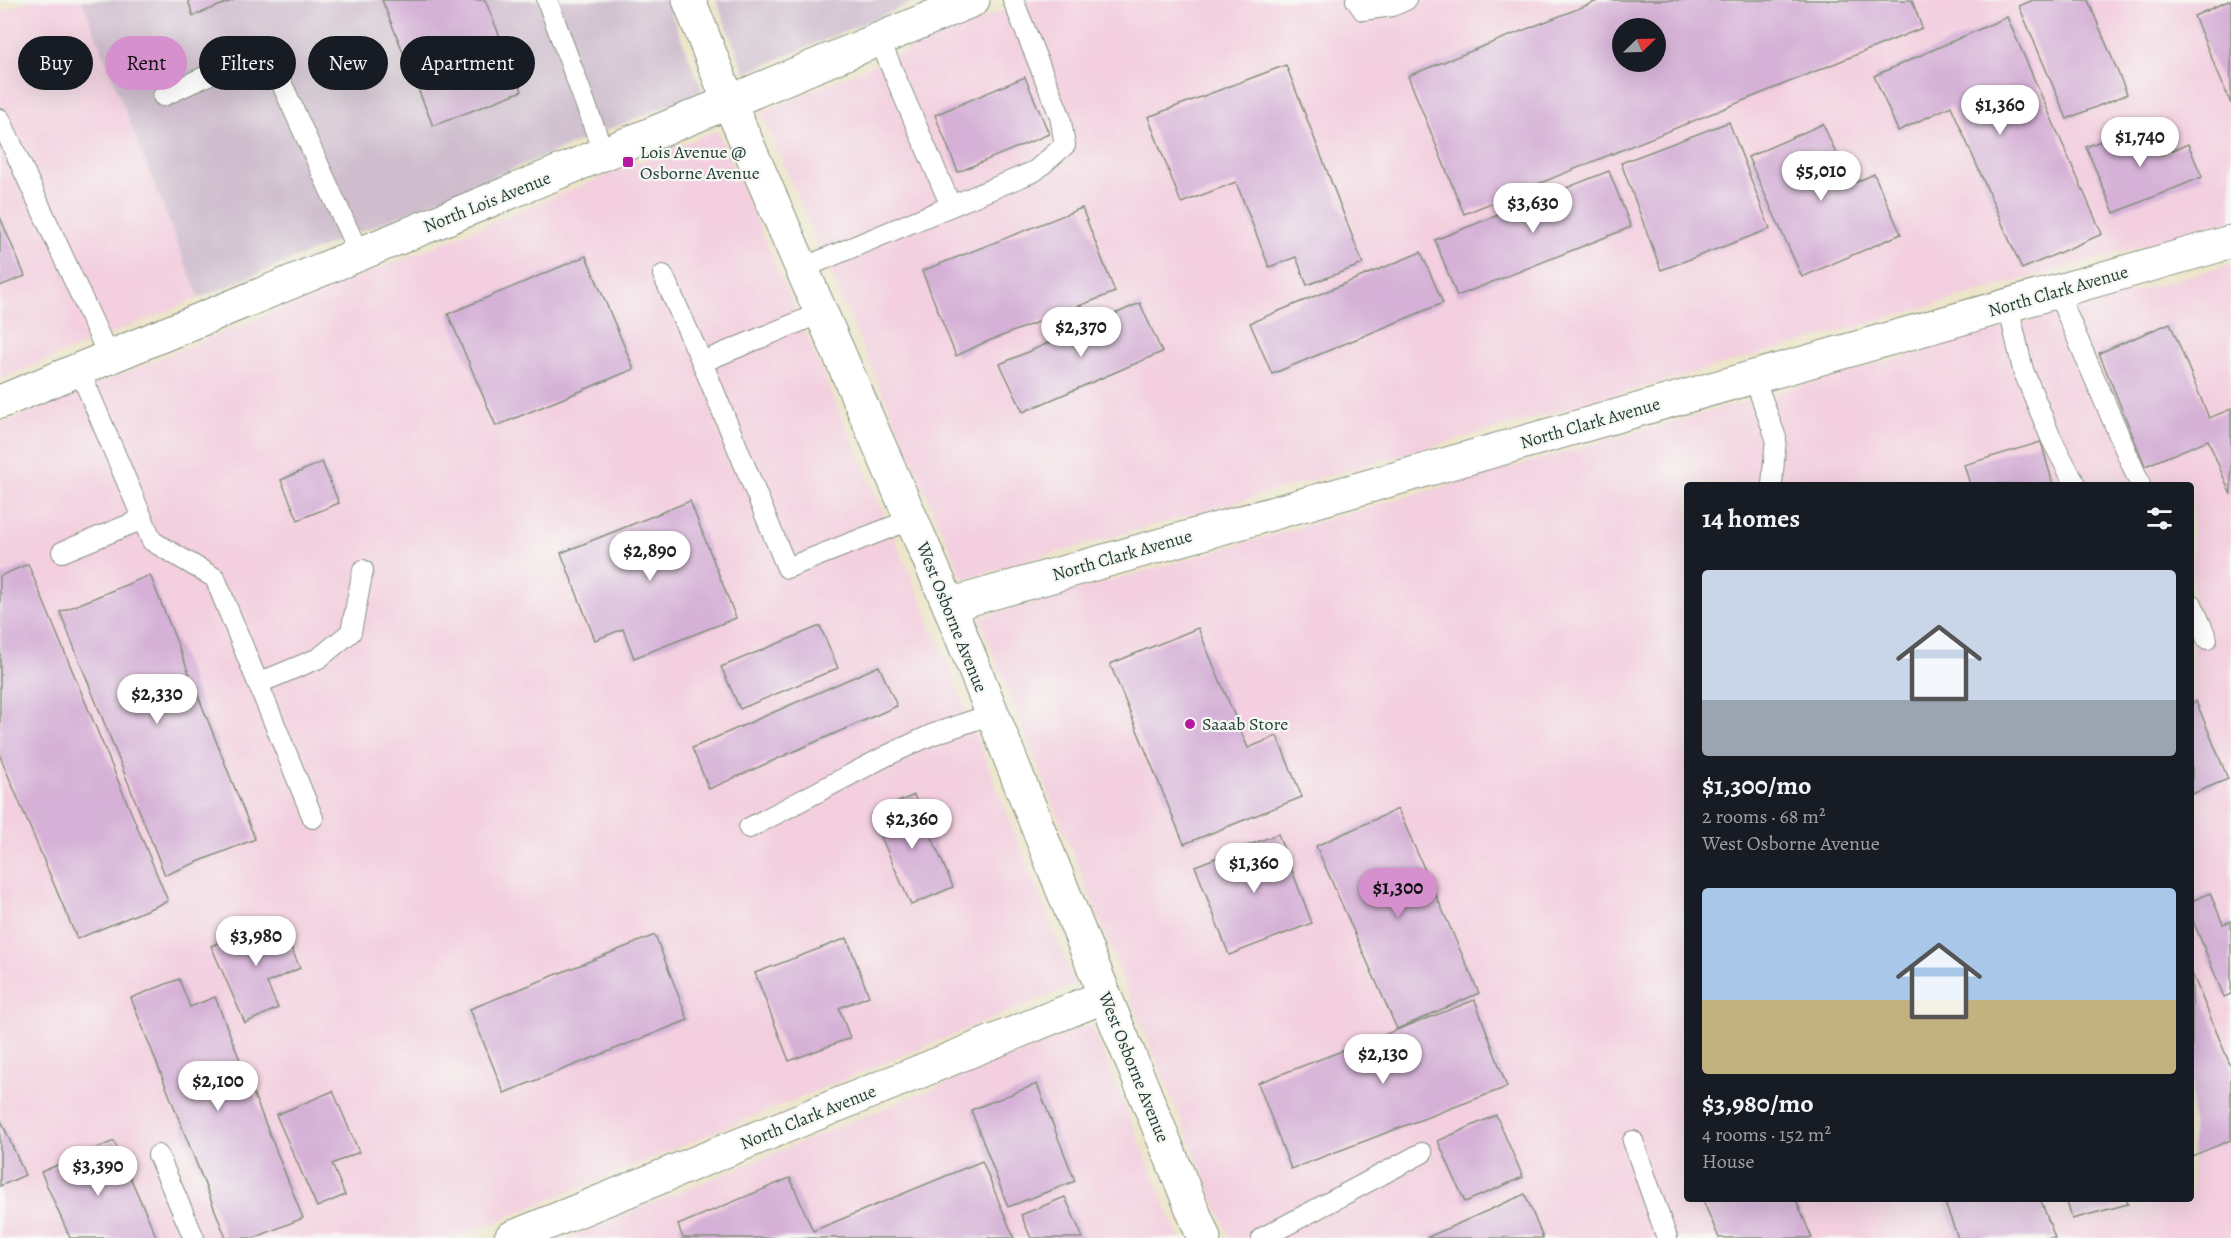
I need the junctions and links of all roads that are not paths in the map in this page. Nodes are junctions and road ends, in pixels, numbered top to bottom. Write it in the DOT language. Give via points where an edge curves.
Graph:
graph roads {
  1 [pos="547,0"];
  2 [pos="689,0"];
  3 [pos="973,0"];
  4 [pos="1013,0"];
  5 [pos="1356,0"];
  6 [pos="1406,0"];
  7 [pos="879,39"];
  8 [pos="163,96"];
  9 [pos="729,102"];
  10 [pos="0,119"];
  11 [pos="603,154"];
  12 [pos="951,206"];
  13 [pos="2231,242"];
  14 [pos="359,254"];
  15 [pos="803,268"];
  16 [pos="663,275"];
  17 [pos="2057,291"];
  18 [pos="2008,305"];
  19 [pos="823,312"];
  20 [pos="109,357"];
  21 [pos="702,362"];
  22 [pos="79,369"];
  23 [pos="1754,377"];
  24 [pos="0,402"];
  25 [pos="1772,482"];
  26 [pos="2073,482"];
  27 [pos="2139,482"];
  28 [pos="143,519"];
  29 [pos="912,519"];
  30 [pos="63,552"];
  31 [pos="363,570"];
  32 [pos="949,604"];
  33 [pos="2194,609"];
  34 [pos="2207,639"];
  35 [pos="259,683"];
  36 [pos="992,714"];
  37 [pos="312,818"];
  38 [pos="749,828"];
  39 [pos="1105,996"];
  40 [pos="1633,1141"];
  41 [pos="1422,1153"];
  42 [pos="158,1155"];
  43 [pos="194,1238"];
  44 [pos="511,1238"];
  45 [pos="1204,1238"];
  46 [pos="1262,1238"];
  47 [pos="1667,1238"];
  1 -- 11 [label="lane"];
  2 -- 9 [label="street, West Osborne Avenue"];
  3 -- 7 [label="street, North Lois Avenue"];
  4 -- 12 [label="lane" via="1060,116 1065,145 1035,171"];
  5 -- 6 [label="lane" via="1363,10"];
  7 -- 9 [label="street, North Lois Avenue"];
  7 -- 12 [label="lane"];
  8 -- 14 [label="lane" via="245,58 263,57 281,82"];
  9 -- 11 [label="street, North Lois Avenue"];
  9 -- 15 [label="street, West Osborne Avenue"];
  10 -- 20 [label="lane"];
  11 -- 14 [label="street, North Lois Avenue"];
  12 -- 15 [label="lane"];
  13 -- 17 [label="street, North Clark Avenue"];
  14 -- 20 [label="street, North Lois Avenue"];
  15 -- 19 [label="street, West Osborne Avenue"];
  16 -- 21 [label="lane"];
  17 -- 18 [label="street, North Clark Avenue"];
  17 -- 27 [label="lane"];
  18 -- 23 [label="street, North Clark Avenue"];
  18 -- 26 [label="lane" via="2022,370"];
  19 -- 21 [label="lane"];
  19 -- 29 [label="street, West Osborne Avenue"];
  20 -- 22 [label="street, North Lois Avenue"];
  21 -- 29 [label="lane" via="787,568"];
  22 -- 24 [label="street, North Lois Avenue"];
  22 -- 28 [label="lane"];
  23 -- 25 [label="lane" via="1776,438"];
  23 -- 32 [label="street, North Clark Avenue"];
  28 -- 30 [label="lane"];
  28 -- 35 [label="lane" via="152,541 215,578"];
  29 -- 32 [label="street, West Osborne Avenue"];
  31 -- 35 [label="lane" via="351,632 319,658"];
  32 -- 36 [label="street, West Osborne Avenue"];
  33 -- 34 [label="lane"];
  35 -- 37 [label="lane"];
  36 -- 38 [label="lane" via="922,739"];
  36 -- 39 [label="street, West Osborne Avenue"];
  39 -- 44 [label="street, North Clark Avenue"];
  39 -- 45 [label="street, West Osborne Avenue"];
  40 -- 47 [label="lane"];
  41 -- 46 [label="lane"];
  42 -- 43 [label="lane"];
}
